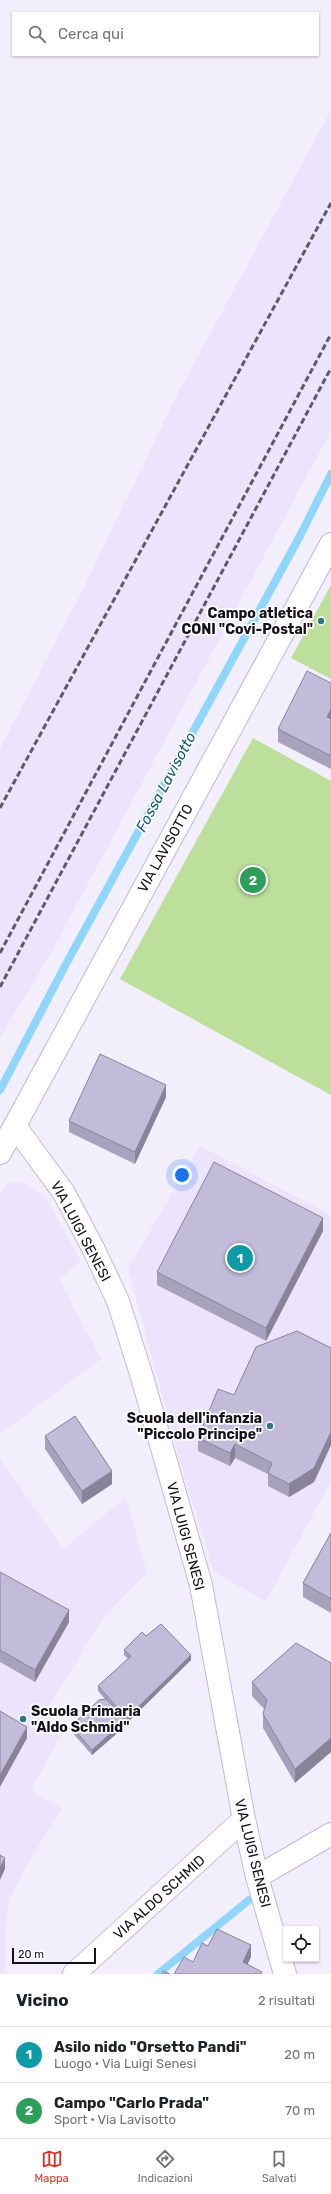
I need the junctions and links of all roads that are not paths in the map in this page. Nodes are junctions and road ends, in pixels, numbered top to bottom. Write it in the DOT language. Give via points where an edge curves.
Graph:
graph roads {
  1 [pos="331,544"];
  2 [pos="15,1126"];
  3 [pos="0,1153"];
  4 [pos="244,1819"];
  5 [pos="331,1834"];
  6 [pos="258,1877"];
  7 [pos="74,1974"];
  8 [pos="285,1974"];
  1 -- 2 [label="street, VIA LAVISOTTO"];
  2 -- 3 [label="street, VIA LAVISOTTO"];
  2 -- 4 [label="street, VIA LUIGI SENESI" via="64,1193 118,1301 201,1585"];
  4 -- 6 [label="street, VIA LUIGI SENESI"];
  4 -- 7 [label="street, VIA ALDO SCHMID"];
  5 -- 6 [label="street"];
  6 -- 8 [label="street, VIA LUIGI SENESI"];
}
